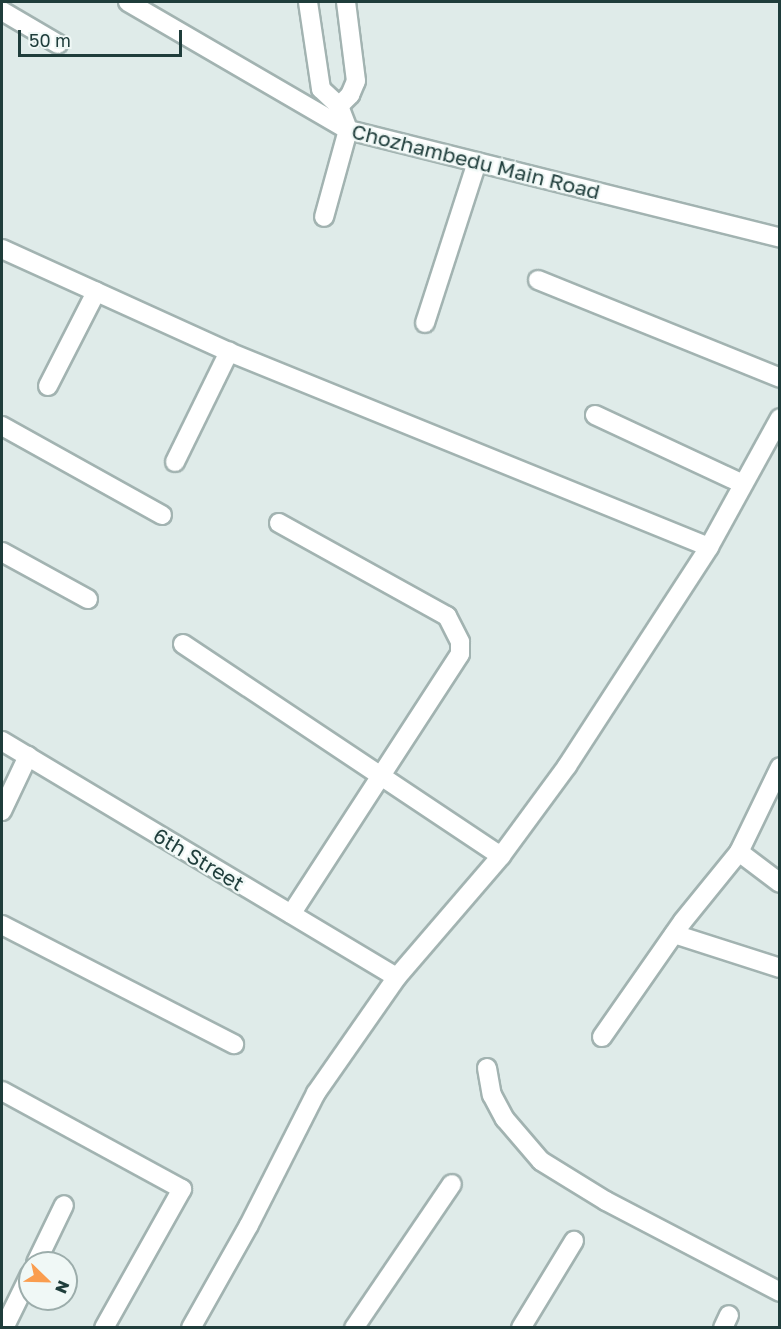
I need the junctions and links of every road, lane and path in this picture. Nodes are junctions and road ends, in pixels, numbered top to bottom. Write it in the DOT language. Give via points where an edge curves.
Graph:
graph roads {
  1 [pos="128,2"];
  2 [pos="308,2"];
  3 [pos="346,2"];
  4 [pos="2,11"];
  5 [pos="58,44"];
  6 [pos="339,106"];
  7 [pos="348,130"];
  8 [pos="477,162"];
  9 [pos="324,217"];
  10 [pos="780,238"];
  11 [pos="2,249"];
  12 [pos="538,280"];
  13 [pos="96,292"];
  14 [pos="425,323"];
  15 [pos="229,352"];
  16 [pos="780,378"];
  17 [pos="48,386"];
  18 [pos="595,415"];
  19 [pos="780,418"];
  20 [pos="2,426"];
  21 [pos="175,462"];
  22 [pos="743,484"];
  23 [pos="162,515"];
  24 [pos="279,523"];
  25 [pos="709,547"];
  26 [pos="2,552"];
  27 [pos="88,599"];
  28 [pos="183,644"];
  29 [pos="2,741"];
  30 [pos="28,756"];
  31 [pos="780,767"];
  32 [pos="383,777"];
  33 [pos="2,811"];
  34 [pos="738,852"];
  35 [pos="501,856"];
  36 [pos="780,883"];
  37 [pos="291,914"];
  38 [pos="2,925"];
  39 [pos="674,934"];
  40 [pos="780,968"];
  41 [pos="397,977"];
  42 [pos="602,1036"];
  43 [pos="234,1044"];
  44 [pos="488,1068"];
  45 [pos="2,1090"];
  46 [pos="452,1184"];
  47 [pos="64,1205"];
  48 [pos="574,1241"];
  49 [pos="42,1251"];
  50 [pos="780,1292"];
  51 [pos="18,1299"];
  52 [pos="4,1328"];
  53 [pos="104,1328"];
  54 [pos="191,1328"];
  55 [pos="354,1328"];
  56 [pos="521,1328"];
  1 -- 7 [label="street, Chozhambedu Main Road"];
  2 -- 6 [label="street" via="321,89"];
  3 -- 6 [label="street" via="356,81"];
  4 -- 5 [label="street"];
  6 -- 7 [label="street"];
  7 -- 8 [label="street, Chozhambedu Main Road"];
  7 -- 9 [label="street"];
  8 -- 10 [label="street, Chozhambedu Main Road"];
  8 -- 14 [label="street"];
  11 -- 13 [label="street"];
  12 -- 16 [label="street"];
  13 -- 15 [label="street"];
  13 -- 17 [label="street"];
  15 -- 21 [label="street"];
  15 -- 25 [label="street"];
  18 -- 22 [label="street"];
  19 -- 22 [label="street"];
  20 -- 23 [label="street"];
  22 -- 25 [label="street"];
  24 -- 32 [label="street" via="447,616 456,627 460,654"];
  25 -- 35 [label="street" via="567,766"];
  26 -- 27 [label="street"];
  28 -- 32 [label="street"];
  29 -- 30 [label="street, 6th Street"];
  30 -- 33 [label="street"];
  30 -- 37 [label="street, 6th Street"];
  31 -- 34 [label="street"];
  32 -- 35 [label="street"];
  32 -- 37 [label="street"];
  34 -- 36 [label="street"];
  34 -- 39 [label="street"];
  35 -- 41 [label="street"];
  37 -- 41 [label="street, 6th Street"];
  38 -- 43 [label="street"];
  39 -- 40 [label="street"];
  39 -- 42 [label="street"];
  41 -- 54 [label="street" via="316,1093"];
  44 -- 50 [label="street" via="492,1095 506,1119 541,1161 606,1201"];
  45 -- 53 [label="street" via="182,1189"];
  46 -- 55 [label="street"];
  47 -- 49 [label="street"];
  48 -- 56 [label="street"];
  51 -- 52 [label="street"];
}
